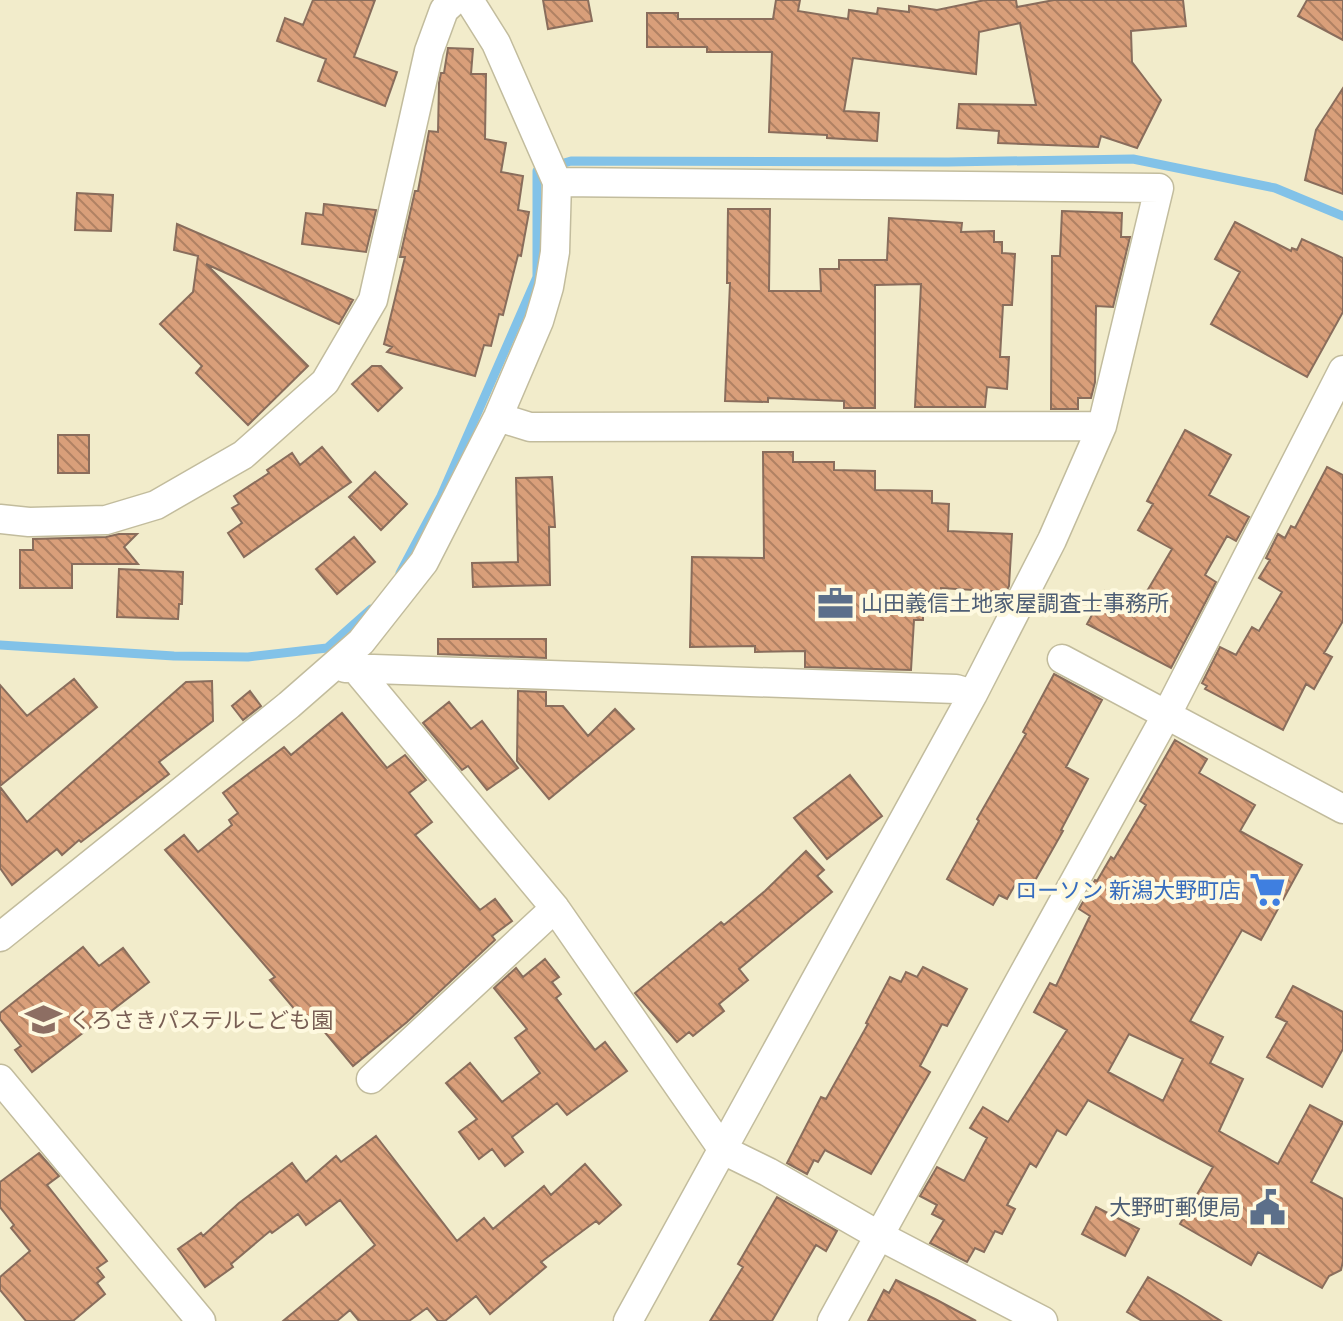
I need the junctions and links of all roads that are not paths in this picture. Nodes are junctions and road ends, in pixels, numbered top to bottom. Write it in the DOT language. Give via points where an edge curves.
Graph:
graph roads {
  1 [pos="474,3"];
  2 [pos="557,182"];
  3 [pos="1343,370"];
  4 [pos="498,417"];
  5 [pos="1102,426"];
  6 [pos="0,519"];
  7 [pos="1062,659"];
  8 [pos="344,667"];
  9 [pos="973,694"];
  10 [pos="1167,714"];
  11 [pos="1343,809"];
  12 [pos="555,908"];
  13 [pos="0,937"];
  14 [pos="0,1079"];
  15 [pos="371,1079"];
  16 [pos="723,1150"];
  17 [pos="878,1235"];
  18 [pos="201,1321"];
  19 [pos="628,1321"];
  20 [pos="832,1321"];
  21 [pos="1043,1321"];
  1 -- 2 [label="street"];
  1 -- 6 [label="street" via="444,10 429,51 373,300 325,382 243,455 156,505 106,520"];
  2 -- 4 [label="street" via="549,287"];
  2 -- 5 [label="street" via="1159,188"];
  3 -- 10 [label="street"];
  4 -- 5 [label="street" via="530,427"];
  4 -- 8 [label="street" via="424,562"];
  5 -- 9 [label="street" via="1052,540"];
  7 -- 10 [label="street"];
  8 -- 9 [label="street" via="956,689"];
  8 -- 12 [label="street"];
  8 -- 13 [label="street" via="289,705"];
  9 -- 16 [label="street"];
  10 -- 11 [label="street"];
  10 -- 17 [label="street"];
  12 -- 15 [label="street"];
  12 -- 16 [label="street"];
  14 -- 18 [label="street"];
  16 -- 17 [label="street"];
  16 -- 19 [label="street"];
  17 -- 20 [label="street"];
  17 -- 21 [label="street"];
}
